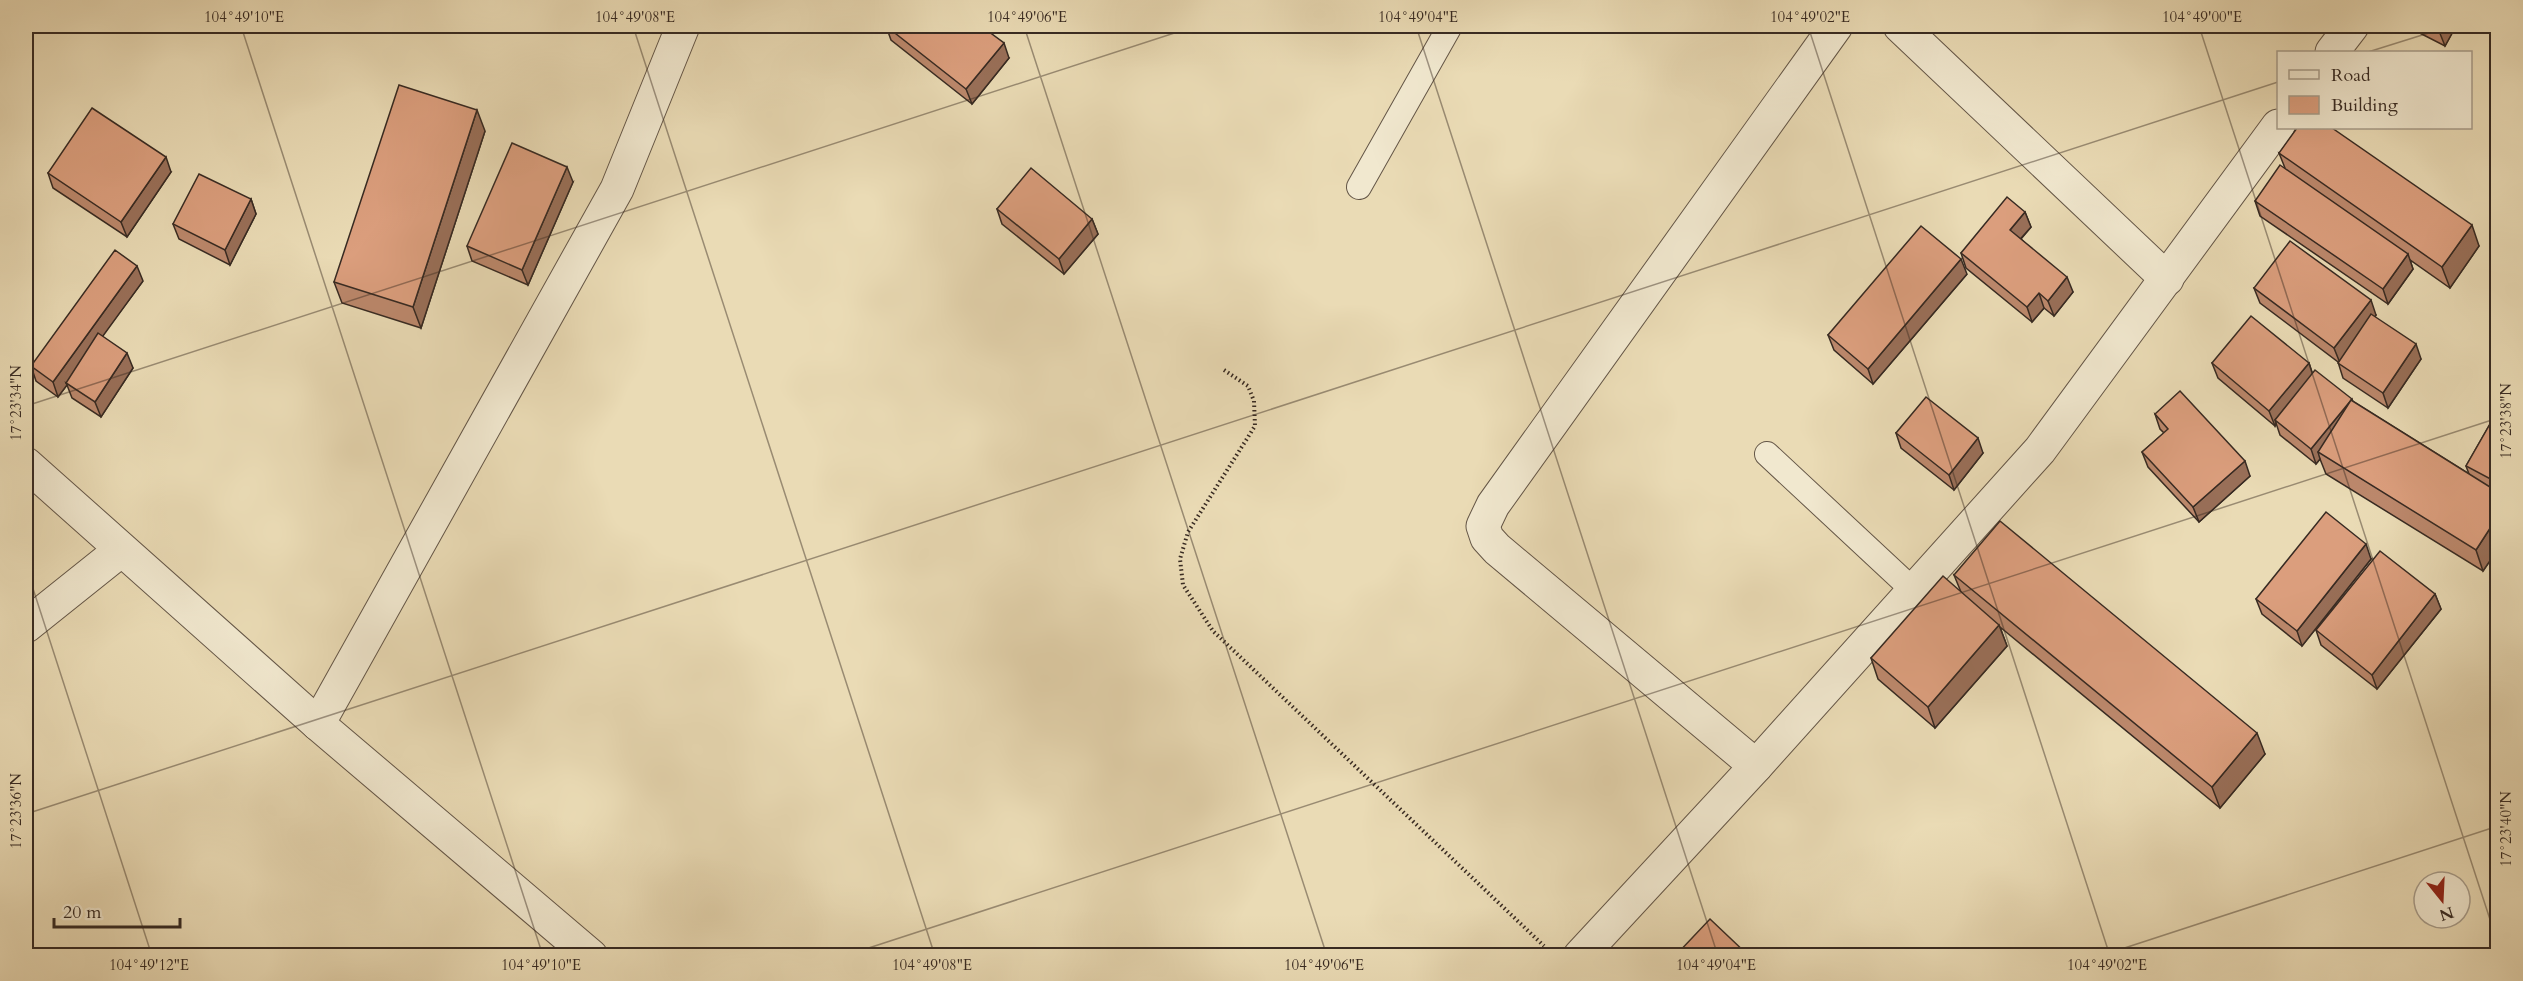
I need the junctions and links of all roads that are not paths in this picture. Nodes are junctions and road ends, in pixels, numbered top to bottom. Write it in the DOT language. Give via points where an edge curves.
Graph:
graph roads {
  1 [pos="683,26"];
  2 [pos="1450,26"];
  3 [pos="1836,26"];
  4 [pos="1900,26"];
  5 [pos="2352,26"];
  6 [pos="2333,51"];
  7 [pos="2277,127"];
  8 [pos="1359,187"];
  9 [pos="2166,279"];
  10 [pos="1767,454"];
  11 [pos="26,464"];
  12 [pos="121,550"];
  13 [pos="1914,591"];
  14 [pos="26,626"];
  15 [pos="318,723"];
  16 [pos="1756,766"];
  17 [pos="591,956"];
  18 [pos="1580,956"];
  1 -- 15 [label="street" via="617,189"];
  2 -- 8 [label="lane"];
  3 -- 16 [label="street" via="1499,495 1483,526 1497,549"];
  4 -- 9 [label="street"];
  5 -- 6 [label="street"];
  7 -- 9 [label="street"];
  9 -- 13 [label="street" via="2040,450"];
  10 -- 13 [label="lane"];
  11 -- 12 [label="street"];
  12 -- 14 [label="street"];
  12 -- 15 [label="street"];
  13 -- 16 [label="street"];
  15 -- 17 [label="street"];
  16 -- 18 [label="street"];
}
